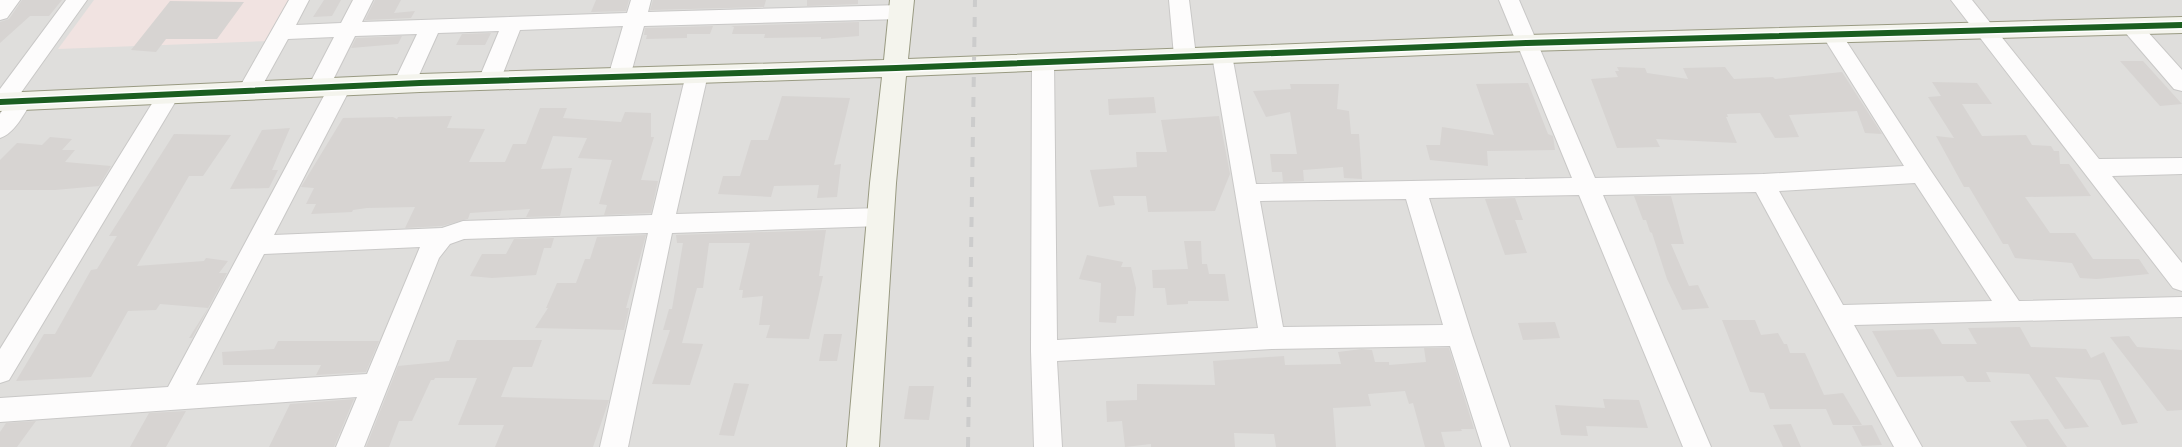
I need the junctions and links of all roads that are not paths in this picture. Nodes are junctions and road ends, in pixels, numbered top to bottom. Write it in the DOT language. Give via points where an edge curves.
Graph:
graph roads {
  1 [pos="10,0"];
  2 [pos="77,0"];
  3 [pos="299,0"];
  4 [pos="363,0"];
  5 [pos="1179,0"];
  6 [pos="1509,0"];
  7 [pos="1961,0"];
  8 [pos="901,6"];
  9 [pos="832,7"];
  10 [pos="768,8"];
  11 [pos="638,9"];
  12 [pos="0,12"];
  13 [pos="514,23"];
  14 [pos="2182,25"];
  15 [pos="431,26"];
  16 [pos="2131,26"];
  17 [pos="348,30"];
  18 [pos="1984,30"];
  19 [pos="281,32"];
  20 [pos="1832,35"];
  21 [pos="1527,43"];
  22 [pos="1222,54"];
  23 [pos="1185,56"];
  24 [pos="1043,61"];
  25 [pos="896,68"];
  26 [pos="697,74"];
  27 [pos="618,77"];
  28 [pos="489,81"];
  29 [pos="404,84"];
  30 [pos="2182,84"];
  31 [pos="330,87"];
  32 [pos="249,90"];
  33 [pos="169,94"];
  34 [pos="8,102"];
  35 [pos="0,130"];
  36 [pos="2182,166"];
  37 [pos="2093,168"];
  38 [pos="1921,174"];
  39 [pos="1764,182"];
  40 [pos="1587,186"];
  41 [pos="1415,190"];
  42 [pos="1247,193"];
  43 [pos="881,217"];
  44 [pos="662,224"];
  45 [pos="442,237"];
  46 [pos="257,245"];
  47 [pos="2182,281"];
  48 [pos="2182,307"];
  49 [pos="2013,312"];
  50 [pos="1834,315"];
  51 [pos="1459,335"];
  52 [pos="1272,338"];
  53 [pos="1044,351"];
  54 [pos="0,372"];
  55 [pos="374,385"];
  56 [pos="176,398"];
  57 [pos="0,410"];
  58 [pos="350,447"];
  59 [pos="614,447"];
  60 [pos="863,447"];
  61 [pos="1048,447"];
  62 [pos="1496,447"];
  63 [pos="1697,447"];
  64 [pos="1908,447"];
  1 -- 12 [label="street"];
  2 -- 34 [label="street"];
  3 -- 19 [label="street"];
  4 -- 17 [label="street"];
  5 -- 23 [label="street"];
  6 -- 21 [label="street"];
  7 -- 18 [label="street"];
  8 -- 9 [label="street"];
  8 -- 25 [label="street"];
  9 -- 10 [label="street"];
  10 -- 11 [label="street"];
  11 -- 13 [label="street"];
  11 -- 27 [label="street"];
  13 -- 15 [label="street"];
  13 -- 28 [label="street"];
  14 -- 16 [label="street"];
  15 -- 17 [label="street"];
  15 -- 29 [label="street"];
  16 -- 18 [label="street"];
  16 -- 30 [label="street"];
  17 -- 19 [label="street"];
  17 -- 31 [label="street"];
  18 -- 20 [label="street"];
  18 -- 37 [label="street"];
  19 -- 32 [label="street"];
  20 -- 21 [label="street"];
  20 -- 38 [label="street"];
  21 -- 22 [label="street"];
  21 -- 40 [label="street"];
  22 -- 23 [label="street"];
  22 -- 42 [label="street"];
  23 -- 24 [label="street"];
  24 -- 25 [label="street"];
  24 -- 53 [label="street"];
  25 -- 26 [label="street"];
  25 -- 43 [label="street"];
  26 -- 27 [label="street"];
  26 -- 44 [label="street"];
  27 -- 28 [label="street"];
  28 -- 29 [label="street"];
  29 -- 31 [label="street"];
  31 -- 32 [label="street"];
  31 -- 46 [label="street"];
  32 -- 33 [label="street"];
  33 -- 34 [label="street"];
  33 -- 54 [label="street"];
  34 -- 35 [label="street"];
  36 -- 37 [label="street"];
  37 -- 47 [label="street"];
  38 -- 39 [label="street"];
  38 -- 49 [label="street"];
  39 -- 40 [label="street"];
  39 -- 50 [label="street"];
  40 -- 41 [label="street"];
  40 -- 63 [label="street"];
  41 -- 42 [label="street"];
  41 -- 51 [label="street"];
  42 -- 52 [label="street"];
  43 -- 44 [label="street"];
  43 -- 60 [label="street"];
  44 -- 45 [label="street" via="463,230"];
  44 -- 59 [label="street"];
  45 -- 46 [label="street"];
  45 -- 55 [label="street" via="429,253"];
  46 -- 56 [label="street"];
  48 -- 49 [label="street"];
  49 -- 50 [label="street"];
  50 -- 64 [label="street"];
  51 -- 52 [label="street"];
  51 -- 62 [label="street"];
  52 -- 53 [label="street"];
  53 -- 61 [label="street"];
  55 -- 56 [label="street"];
  55 -- 58 [label="street"];
  56 -- 57 [label="street"];
}
